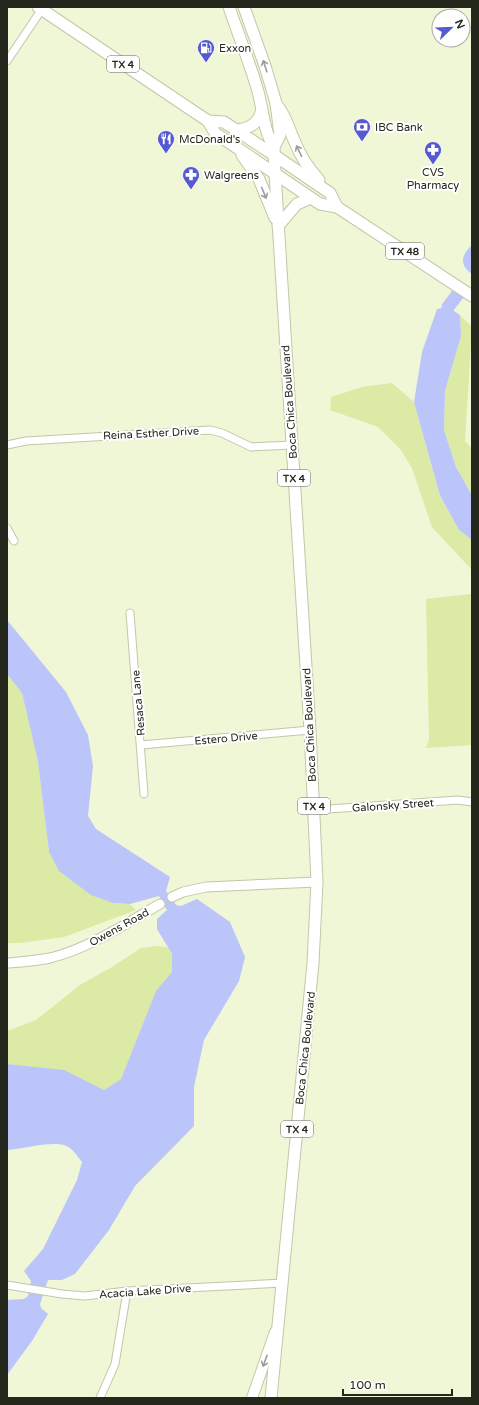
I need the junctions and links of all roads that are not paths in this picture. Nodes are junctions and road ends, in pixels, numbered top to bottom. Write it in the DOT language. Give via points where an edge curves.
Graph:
graph roads {
  1 [pos="229,7"];
  2 [pos="244,7"];
  3 [pos="40,8"];
  4 [pos="7,61"];
  5 [pos="276,104"];
  6 [pos="262,106"];
  7 [pos="208,121"];
  8 [pos="236,130"];
  9 [pos="237,148"];
  10 [pos="274,151"];
  11 [pos="275,173"];
  12 [pos="330,193"];
  13 [pos="311,198"];
  14 [pos="337,207"];
  15 [pos="278,226"];
  16 [pos="472,296"];
  17 [pos="7,445"];
  18 [pos="292,445"];
  19 [pos="7,528"];
  20 [pos="14,541"];
  21 [pos="130,613"];
  22 [pos="310,730"];
  23 [pos="141,745"];
  24 [pos="144,794"];
  25 [pos="472,802"];
  26 [pos="314,810"];
  27 [pos="318,882"];
  28 [pos="172,897"];
  29 [pos="160,904"];
  30 [pos="7,963"];
  31 [pos="283,1283"];
  32 [pos="10,1285"];
  33 [pos="127,1291"];
  34 [pos="278,1324"];
  35 [pos="100,1398"];
  36 [pos="252,1398"];
  37 [pos="271,1398"];
  1 -- 6 [label="main road, Boca Chica Boulevard"];
  5 -- 2 [label="main road, Boca Chica Boulevard, one-way"];
  3 -- 4 [label="street"];
  3 -- 7 [label="main road, TX 4"];
  5 -- 10 [label="main road, Boca Chica Boulevard" via="280,135"];
  12 -- 5 [label="main road, one-way" via="307,167 284,113"];
  6 -- 8 [label="main road" via="260,117 255,124 243,130"];
  6 -- 10 [label="main road, Boca Chica Boulevard" via="266,135"];
  7 -- 8 [label="main road, TX 4" via="224,122"];
  7 -- 9 [label="main road, TX 4" via="214,133"];
  8 -- 10 [label="main road, TX 4"];
  9 -- 11 [label="main road"];
  9 -- 15 [label="main road, TX 4, one-way" via="259,179"];
  10 -- 11 [label="main road, Boca Chica Boulevard / TX 4"];
  10 -- 12 [label="main road"];
  11 -- 13 [label="main road, TX 48"];
  11 -- 15 [label="main road, Boca Chica Boulevard / TX 4"];
  12 -- 14 [label="main road"];
  13 -- 14 [label="main road, TX 48" via="320,204"];
  13 -- 15 [label="main road" via="297,204"];
  14 -- 16 [label="main road, TX 48"];
  15 -- 18 [label="main road, Boca Chica Boulevard / TX 4"];
  17 -- 18 [label="street, Reina Esther Drive" via="26,441 210,430 251,447"];
  18 -- 22 [label="main road, Boca Chica Boulevard / TX 4"];
  19 -- 20 [label="street"];
  21 -- 23 [label="street, Resaca Lane"];
  22 -- 23 [label="street, Estero Drive"];
  22 -- 26 [label="main road, Boca Chica Boulevard / TX 4"];
  23 -- 24 [label="street, Resaca Lane"];
  25 -- 26 [label="street, Galonsky Street" via="458,800"];
  26 -- 27 [label="main road, Boca Chica Boulevard / TX 4"];
  27 -- 28 [label="street" via="206,887"];
  27 -- 31 [label="main road, Boca Chica Boulevard / TX 4" via="313,963"];
  29 -- 30 [label="street, Owens Road" via="109,934 82,946 50,958"];
  31 -- 33 [label="street, Acacia Lake Drive"];
  31 -- 34 [label="main road, Boca Chica Boulevard / TX 4"];
  32 -- 33 [label="street, Acacia Lake Drive" via="85,1296"];
  33 -- 35 [label="street" via="115,1364"];
  34 -- 36 [label="main road, one-way"];
  34 -- 37 [label="main road, Boca Chica Boulevard / TX 4"];
}
